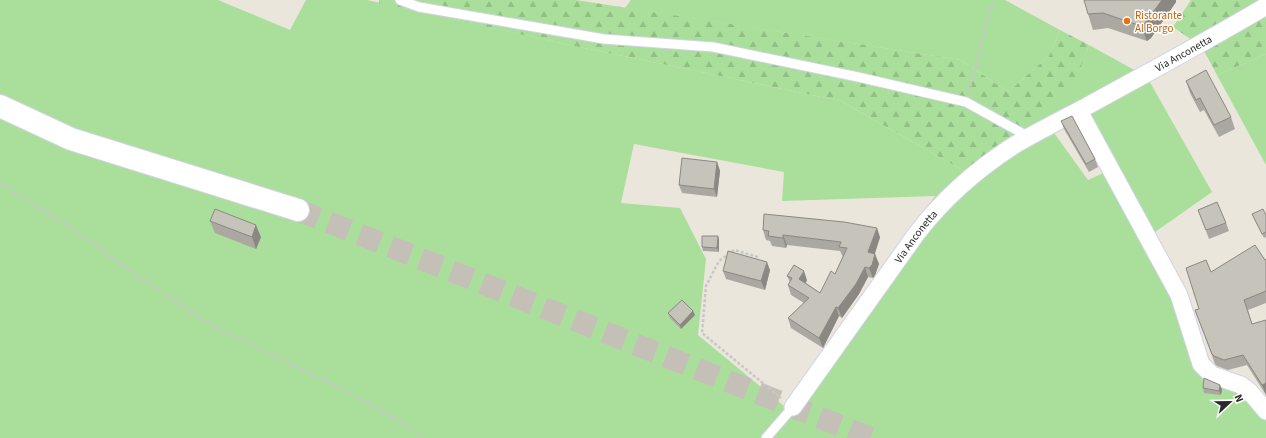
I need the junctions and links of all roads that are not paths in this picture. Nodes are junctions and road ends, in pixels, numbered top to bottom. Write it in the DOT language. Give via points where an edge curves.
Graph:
graph roads {
  1 [pos="400,0"];
  2 [pos="1266,6"];
  3 [pos="0,106"];
  4 [pos="1079,111"];
  5 [pos="1029,137"];
  6 [pos="298,210"];
  7 [pos="793,407"];
  8 [pos="1266,411"];
  9 [pos="766,438"];
  1 -- 5 [label="lane" via="419,7 604,39 713,47 858,77 966,102"];
  2 -- 4 [label="street, Via Anconetta"];
  3 -- 6 [label="main road" via="71,139"];
  4 -- 5 [label="street, Via Anconetta"];
  4 -- 8 [label="street" via="1179,295 1201,364 1212,375 1241,385"];
  5 -- 7 [label="street, Via Anconetta" via="970,177 934,211"];
  7 -- 9 [label="lane"];
}
